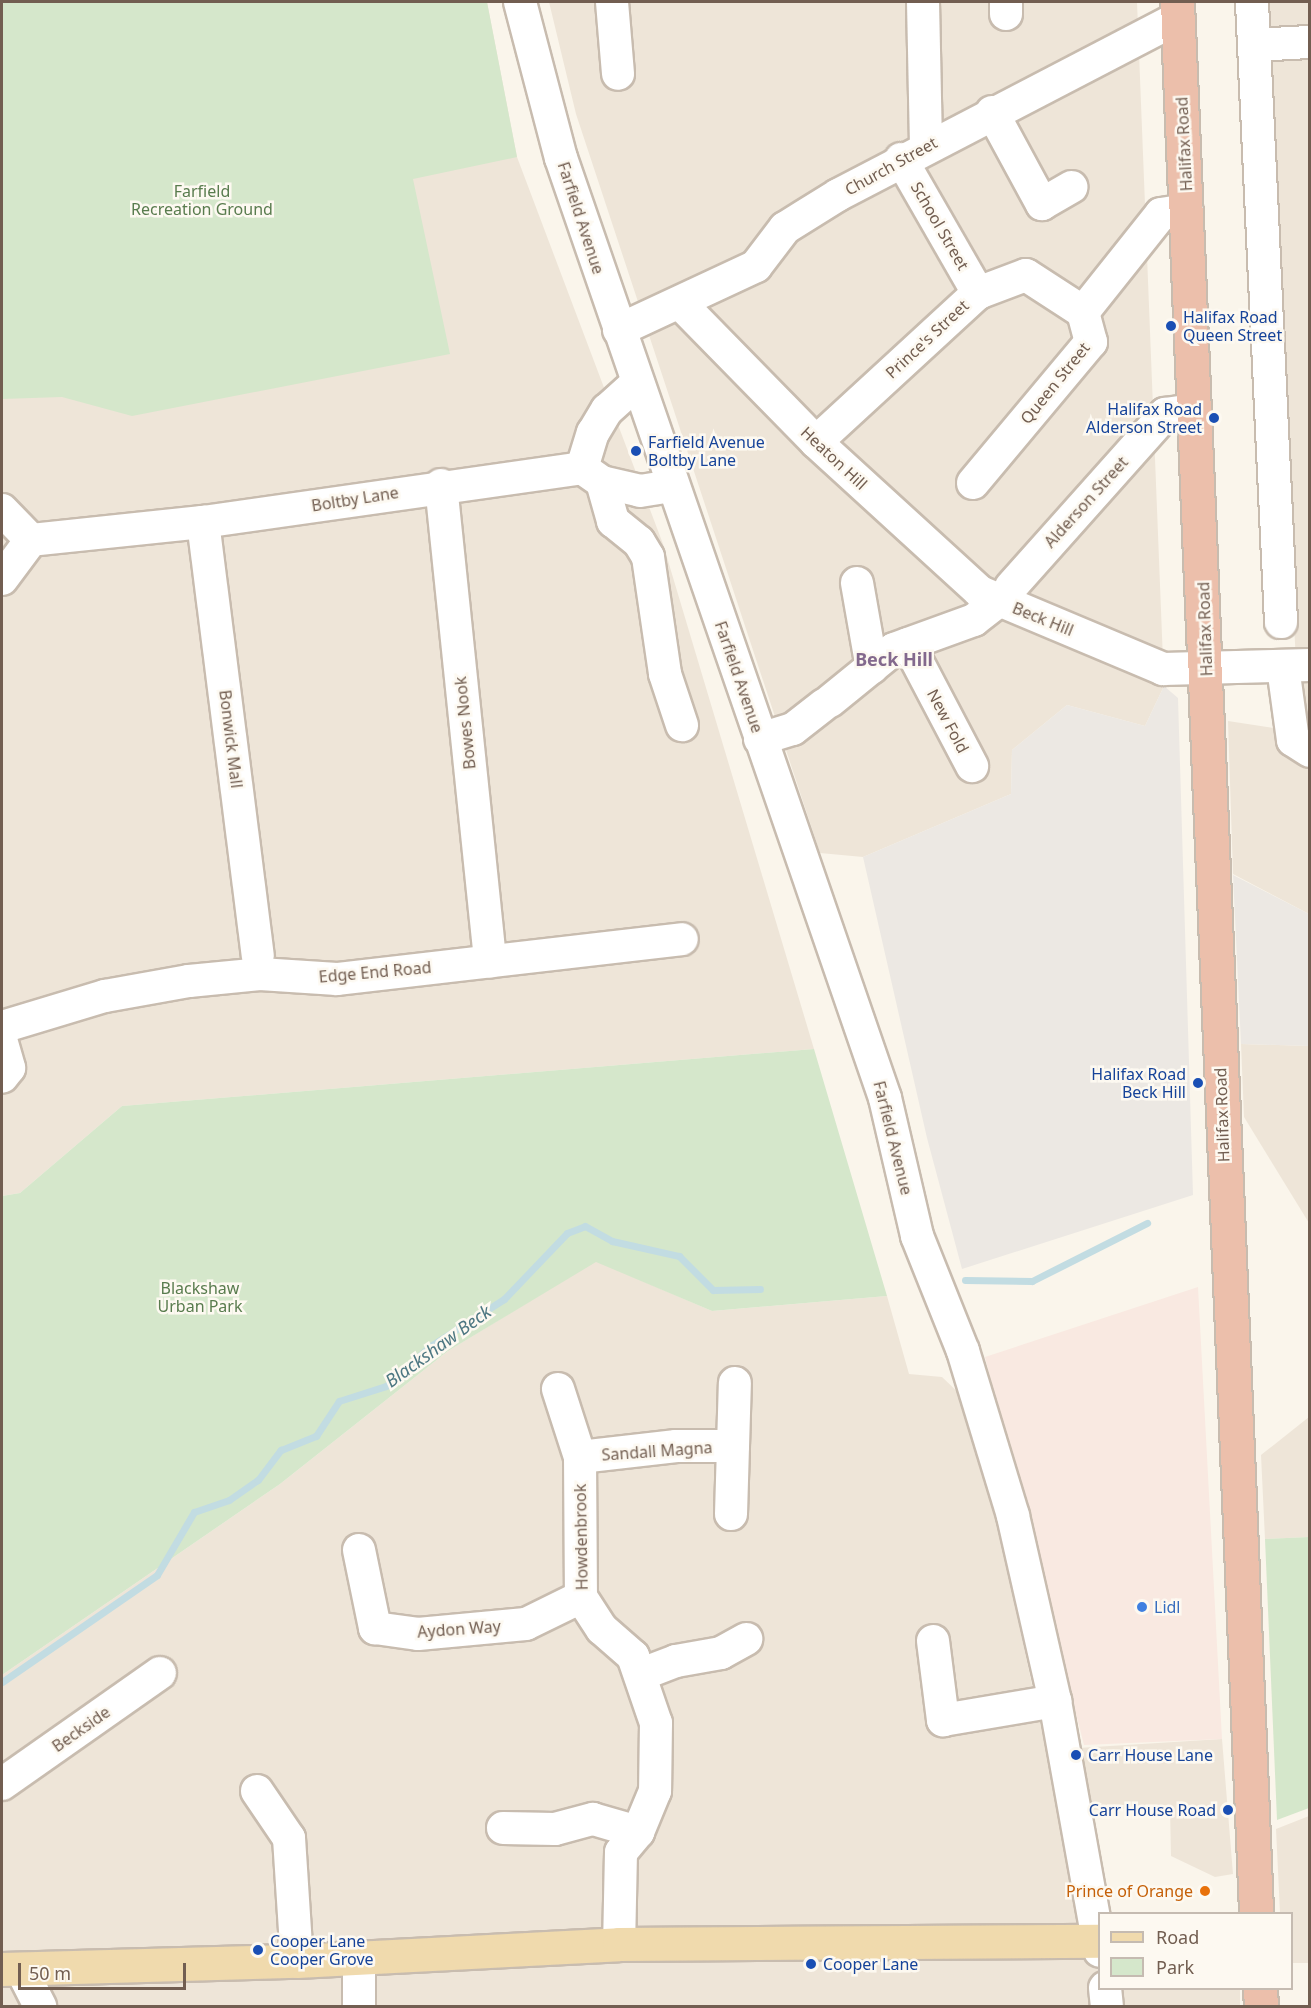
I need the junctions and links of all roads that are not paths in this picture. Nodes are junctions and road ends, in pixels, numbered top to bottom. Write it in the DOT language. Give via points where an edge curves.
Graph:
graph roads {
  1 [pos="520,2"];
  2 [pos="612,2"];
  3 [pos="923,2"];
  4 [pos="1252,2"];
  5 [pos="1177,10"];
  6 [pos="1310,42"];
  7 [pos="1254,45"];
  8 [pos="618,74"];
  9 [pos="992,112"];
  10 [pos="914,152"];
  11 [pos="1072,187"];
  12 [pos="1187,210"];
  13 [pos="978,293"];
  14 [pos="680,303"];
  15 [pos="1083,312"];
  16 [pos="619,330"];
  17 [pos="637,383"];
  18 [pos="1195,410"];
  19 [pos="816,442"];
  20 [pos="592,475"];
  21 [pos="973,483"];
  22 [pos="441,485"];
  23 [pos="672,486"];
  24 [pos="2,510"];
  25 [pos="203,522"];
  26 [pos="31,540"];
  27 [pos="2,579"];
  28 [pos="857,583"];
  29 [pos="1005,594"];
  30 [pos="1281,622"];
  31 [pos="908,644"];
  32 [pos="1296,666"];
  33 [pos="872,668"];
  34 [pos="1207,671"];
  35 [pos="682,725"];
  36 [pos="760,739"];
  37 [pos="1310,751"];
  38 [pos="972,766"];
  39 [pos="682,939"];
  40 [pos="258,956"];
  41 [pos="490,961"];
  42 [pos="2,1027"];
  43 [pos="2,1043"];
  44 [pos="2,1077"];
  45 [pos="735,1383"];
  46 [pos="558,1389"];
  47 [pos="733,1446"];
  48 [pos="580,1457"];
  49 [pos="731,1514"];
  50 [pos="359,1550"];
  51 [pos="581,1597"];
  52 [pos="746,1639"];
  53 [pos="933,1641"];
  54 [pos="159,1673"];
  55 [pos="642,1674"];
  56 [pos="1055,1701"];
  57 [pos="2,1784"];
  58 [pos="257,1791"];
  59 [pos="503,1828"];
  60 [pos="638,1832"];
  61 [pos="1256,1912"];
  62 [pos="1098,1938"];
  63 [pos="618,1944"];
  64 [pos="1098,1944"];
  65 [pos="358,1956"];
  66 [pos="297,1961"];
  67 [pos="11,1969"];
  68 [pos="1105,1990"];
  69 [pos="1260,1990"];
  70 [pos="40,2007"];
  71 [pos="359,2007"];
  72 [pos="1107,2007"];
  73 [pos="1261,2007"];
  1 -- 16 [label="street, Farfield Avenue" via="561,159"];
  2 -- 8 [label="street"];
  3 -- 10 [label="street"];
  4 -- 7 [label="street"];
  5 -- 9 [label="street, Church Street"];
  5 -- 12 [label="highway, Halifax Road"];
  6 -- 7 [label="street"];
  7 -- 30 [label="street"];
  9 -- 10 [label="street, Church Street"];
  9 -- 11 [label="street" via="1042,204"];
  10 -- 13 [label="street, School Street"];
  10 -- 14 [label="street, Church Street" via="785,228 756,266"];
  12 -- 15 [label="street" via="1161,214"];
  12 -- 18 [label="highway, Halifax Road"];
  13 -- 15 [label="street, Prince's Street" via="1026,275"];
  13 -- 19 [label="street, Prince's Street"];
  14 -- 16 [label="street, Church Street"];
  14 -- 19 [label="street, Heaton Hill"];
  15 -- 21 [label="street, Queen Street" via="1091,342"];
  16 -- 17 [label="street, Farfield Avenue"];
  17 -- 20 [label="street" via="607,410 593,433"];
  17 -- 23 [label="street, Farfield Avenue"];
  18 -- 29 [label="street, Alderson Street" via="1165,414"];
  18 -- 34 [label="highway, Halifax Road"];
  19 -- 29 [label="street, Heaton Hill" via="980,592"];
  20 -- 22 [label="street, Boltby Lane"];
  20 -- 23 [label="street, Boltby Lane" via="640,491"];
  20 -- 35 [label="street" via="613,521 639,542 648,558 665,674"];
  22 -- 25 [label="street, Boltby Lane"];
  22 -- 41 [label="street, Bowes Nook"];
  23 -- 36 [label="street, Farfield Avenue"];
  24 -- 26 [label="street"];
  25 -- 26 [label="street, Boltby Lane"];
  25 -- 40 [label="street, Bonwick Mall"];
  26 -- 27 [label="street"];
  28 -- 33 [label="street"];
  29 -- 31 [label="street, Beck Hill" via="974,620"];
  29 -- 34 [label="street, Beck Hill" via="1163,669"];
  31 -- 33 [label="street, Beck Hill"];
  31 -- 38 [label="street, New Fold"];
  32 -- 34 [label="street, Beck Hill"];
  32 -- 37 [label="street" via="1293,740"];
  33 -- 36 [label="street, Beck Hill" via="793,729"];
  34 -- 61 [label="highway, Halifax Road" via="1226,1257"];
  36 -- 56 [label="street, Farfield Avenue" via="885,1098 917,1236 963,1351 1013,1516"];
  39 -- 41 [label="street, Edge End Road"];
  41 -- 42 [label="street, Edge End Road" via="337,978 260,974 189,981 105,996"];
  43 -- 44 [label="street" via="9,1068"];
  45 -- 47 [label="street, Sandall Magna"];
  46 -- 48 [label="street, Howdenbrook"];
  47 -- 48 [label="street, Sandall Magna" via="676,1446"];
  47 -- 49 [label="street, Sandall Magna"];
  48 -- 51 [label="street, Howdenbrook"];
  50 -- 51 [label="street, Aydon Way" via="375,1629 418,1634 526,1624"];
  51 -- 55 [label="street, Howdenbrook" via="602,1629 633,1656"];
  52 -- 55 [label="street" via="721,1653 676,1661"];
  53 -- 56 [label="street" via="943,1720"];
  54 -- 57 [label="street, Beckside"];
  55 -- 60 [label="street, Howdenbrook" via="656,1723 656,1791"];
  56 -- 62 [label="street"];
  58 -- 66 [label="street" via="290,1838"];
  59 -- 60 [label="street" via="555,1829 593,1819"];
  60 -- 63 [label="street, Howdenbrook" via="621,1852"];
  63 -- 64 [label="main road"];
  63 -- 65 [label="main road"];
  65 -- 66 [label="main road"];
  65 -- 71 [label="street"];
  66 -- 67 [label="main road"];
  67 -- 70 [label="street"];
  68 -- 72 [label="street"];
  69 -- 73 [label="highway"];
}
